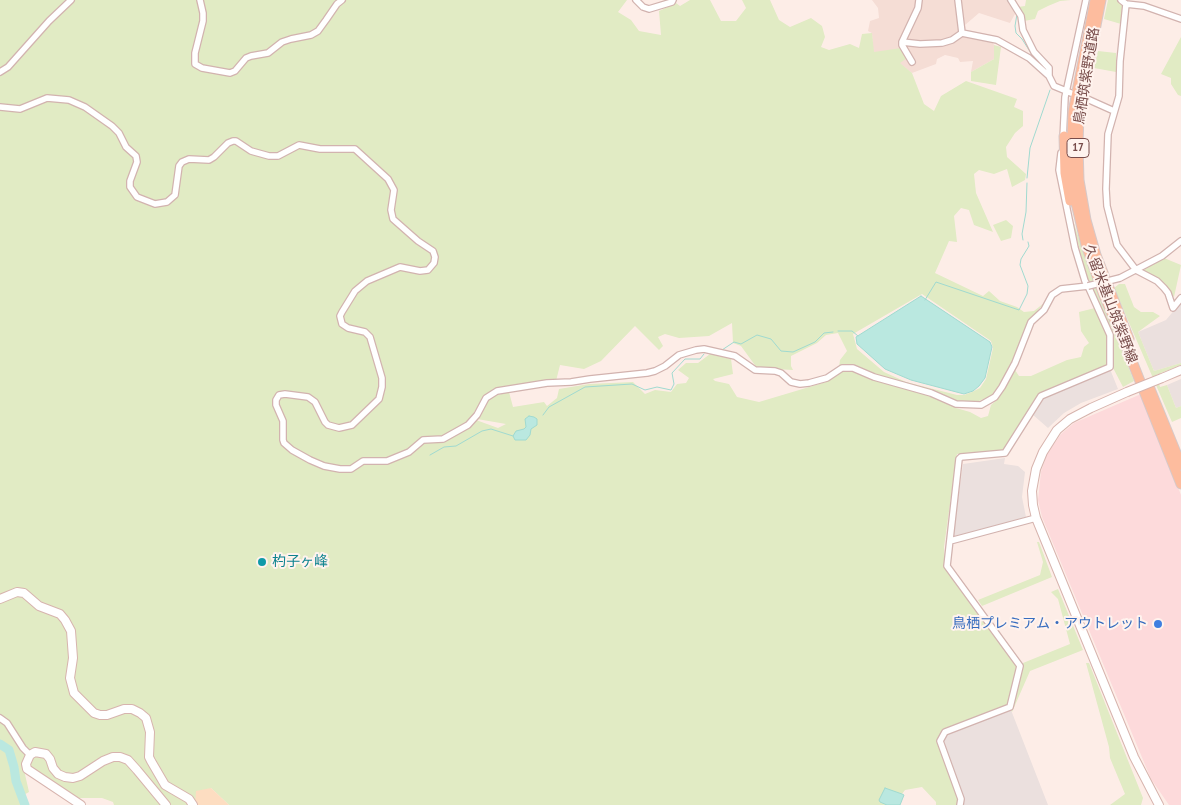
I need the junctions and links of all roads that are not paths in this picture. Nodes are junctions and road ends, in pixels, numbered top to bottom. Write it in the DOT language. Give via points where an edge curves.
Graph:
graph roads {
  1 [pos="71,0"];
  2 [pos="200,0"];
  3 [pos="342,0"];
  4 [pos="636,0"];
  5 [pos="673,0"];
  6 [pos="919,0"];
  7 [pos="958,0"];
  8 [pos="1011,0"];
  9 [pos="1086,0"];
  10 [pos="1094,0"];
  11 [pos="1102,0"];
  12 [pos="1124,2"];
  13 [pos="1181,19"];
  14 [pos="962,33"];
  15 [pos="902,42"];
  16 [pos="912,62"];
  17 [pos="0,72"];
  18 [pos="1049,76"];
  19 [pos="1068,92"];
  20 [pos="1084,98"];
  21 [pos="0,107"];
  22 [pos="1114,111"];
  23 [pos="1064,136"];
  24 [pos="1083,234"];
  25 [pos="1181,241"];
  26 [pos="1136,270"];
  27 [pos="1088,286"];
  28 [pos="1181,298"];
  29 [pos="1181,370"];
  30 [pos="1181,464"];
  31 [pos="1181,484"];
  32 [pos="1036,518"];
  33 [pos="950,541"];
  34 [pos="0,599"];
  35 [pos="0,718"];
  36 [pos="30,755"];
  37 [pos="1157,804"];
  38 [pos="81,805"];
  39 [pos="166,805"];
  40 [pos="193,805"];
  41 [pos="960,805"];
  1 -- 17 [label="street"];
  2 -- 3 [label="street" via="204,12 194,53 195,64 230,73 236,71 246,58 268,53 282,42 318,31"];
  4 -- 5 [label="street" via="649,8"];
  6 -- 15 [label="street"];
  7 -- 14 [label="street"];
  8 -- 18 [label="street" via="1021,16 1030,46 1049,68"];
  9 -- 19 [label="street"];
  10 -- 24 [label="main road, 久留米基山筑紫野線 / 17" via="1071,134 1072,183"];
  11 -- 30 [label="main road, 鳥栖筑紫野道路 / 17" via="1079,112 1079,180 1096,255"];
  12 -- 13 [label="street"];
  12 -- 22 [label="street" via="1118,96"];
  14 -- 15 [label="street" via="942,43"];
  14 -- 18 [label="street" via="997,40 1029,58"];
  15 -- 16 [label="street"];
  18 -- 19 [label="street" via="1054,86"];
  19 -- 23 [label="street" via="1063,113"];
  20 -- 22 [label="street"];
  21 -- 27 [label="street" via="20,110 47,98 69,100 85,107 112,126 136,156 130,187 138,197 155,204 167,202 174,195 182,162 209,160 233,141 269,156 278,156 299,145 355,149 388,179 394,190 393,219 433,251 435,260 428,270 400,267 371,279 355,291 342,312 342,324 370,337 382,378 379,399 352,425 340,428 328,425 315,402 308,397 285,394 276,400 283,421 284,443 310,460 340,469 351,469 363,461 387,461 409,452 423,440 444,439 468,425 486,398 497,391 655,371 679,355 704,349 735,356 755,370 775,371 800,384 827,378 842,368 853,368 956,404 981,405 995,398 1015,363 1031,322 1044,310 1052,295 1061,289"];
  22 -- 26 [label="street" via="1108,134 1107,206 1117,245"];
  23 -- 24 [label="main road" via="1067,190"];
  23 -- 27 [label="street" via="1059,170 1075,248"];
  24 -- 31 [label="main road, 久留米基山筑紫野線 / 17" via="1103,293"];
  25 -- 26 [label="street"];
  26 -- 27 [label="street, bridge" via="1120,278"];
  26 -- 28 [label="street" via="1157,281 1168,292 1173,308"];
  27 -- 33 [label="street" via="1110,335 1110,367 1041,396 1005,453 959,459"];
  29 -- 32 [label="main road, bridge" via="1091,408 1057,430 1036,469 1032,491"];
  32 -- 33 [label="street"];
  32 -- 37 [label="main road" via="1134,757"];
  33 -- 41 [label="street" via="946,566 1020,666 1010,707 945,732 940,741 961,799"];
  34 -- 40 [label="main road" via="17,592 24,594 66,620 71,631 73,658 70,678 74,693 94,713 107,715 124,709 146,718 151,762 165,785 189,799"];
  35 -- 36 [label="street"];
  36 -- 38 [label="main road" via="27,770"];
  36 -- 39 [label="main road" via="35,752 46,754 58,774 73,778 113,757 120,757 128,760"];
}
